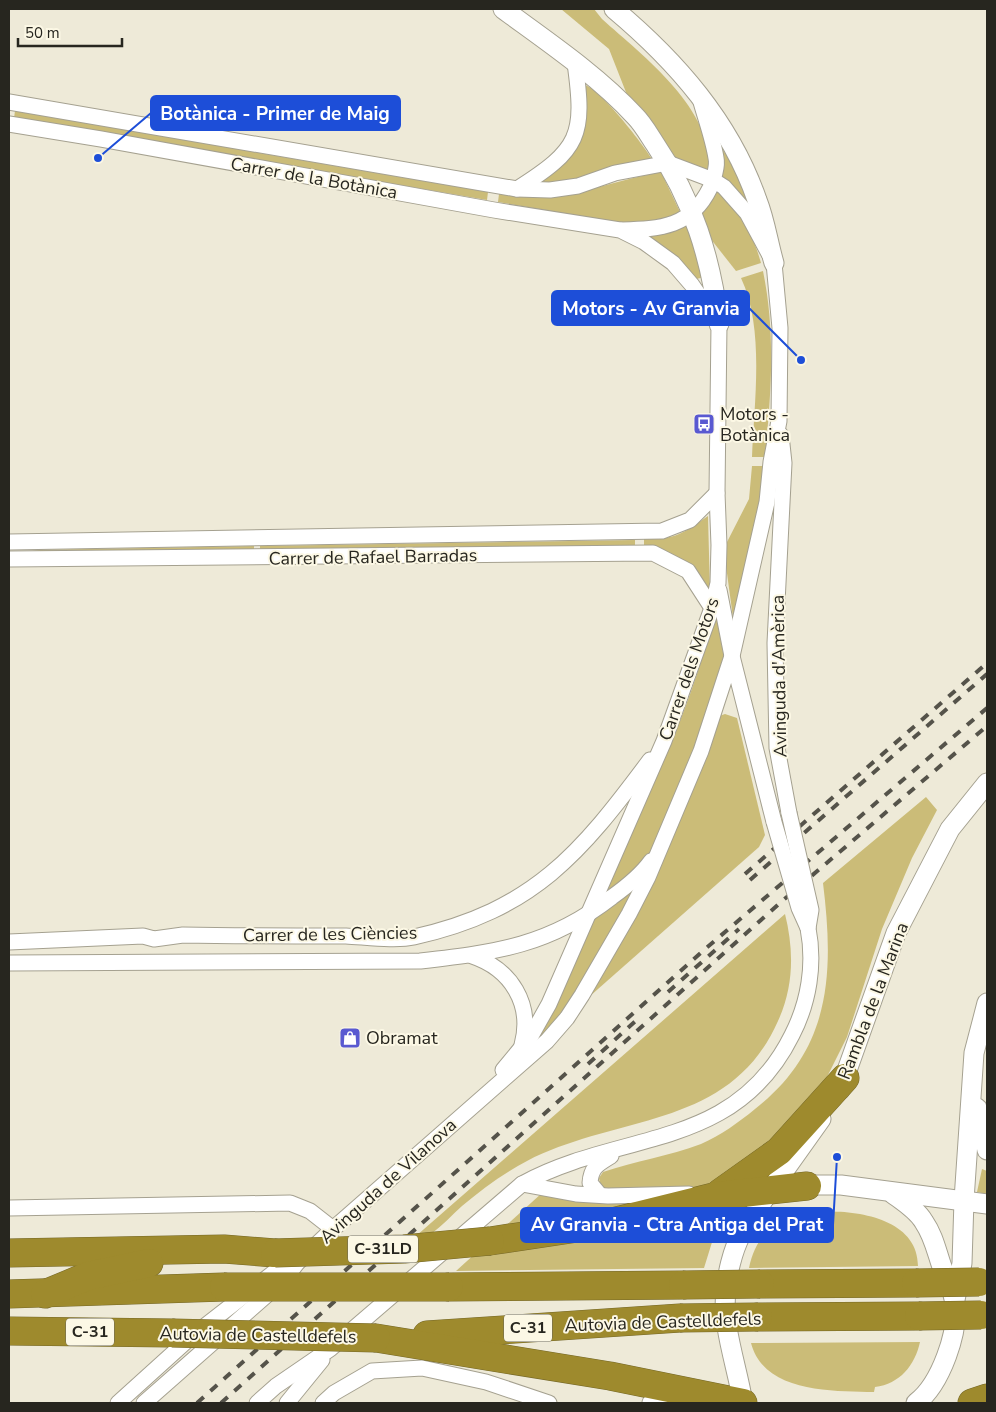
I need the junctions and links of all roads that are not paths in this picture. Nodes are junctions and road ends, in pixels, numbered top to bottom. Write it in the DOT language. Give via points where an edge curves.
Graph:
graph roads {
  1 [pos="503,9"];
  2 [pos="614,9"];
  3 [pos="574,63"];
  4 [pos="698,94"];
  5 [pos="9,102"];
  6 [pos="9,124"];
  7 [pos="668,164"];
  8 [pos="713,180"];
  9 [pos="517,189"];
  10 [pos="692,212"];
  11 [pos="620,230"];
  12 [pos="774,263"];
  13 [pos="719,324"];
  14 [pos="779,421"];
  15 [pos="717,493"];
  16 [pos="9,542"];
  17 [pos="9,559"];
  18 [pos="718,583"];
  19 [pos="712,608"];
  20 [pos="732,656"];
  21 [pos="716,701"];
  22 [pos="744,704"];
  23 [pos="664,741"];
  24 [pos="987,783"];
  25 [pos="660,850"];
  26 [pos="588,916"];
  27 [pos="808,928"];
  28 [pos="9,942"];
  29 [pos="470,956"];
  30 [pos="9,963"];
  31 [pos="987,1003"];
  32 [pos="521,1049"];
  33 [pos="845,1078"];
  34 [pos="973,1086"];
  35 [pos="480,1098"];
  36 [pos="628,1146"];
  37 [pos="987,1150"];
  38 [pos="522,1184"];
  39 [pos="807,1186"];
  40 [pos="771,1189"];
  41 [pos="892,1193"];
  42 [pos="600,1195"];
  43 [pos="717,1196"];
  44 [pos="964,1200"];
  45 [pos="987,1204"];
  46 [pos="9,1208"];
  47 [pos="752,1216"];
  48 [pos="333,1229"];
  49 [pos="9,1253"];
  50 [pos="286,1258"];
  51 [pos="983,1282"];
  52 [pos="9,1294"];
  53 [pos="45,1294"];
  54 [pos="955,1300"];
  55 [pos="984,1315"];
  56 [pos="9,1332"];
  57 [pos="376,1338"];
  58 [pos="330,1349"];
  59 [pos="693,1398"];
  60 [pos="118,1403"];
  61 [pos="144,1403"];
  62 [pos="257,1403"];
  63 [pos="287,1403"];
  64 [pos="323,1403"];
  65 [pos="549,1403"];
  66 [pos="652,1403"];
  67 [pos="744,1403"];
  68 [pos="916,1403"];
  1 -- 3 [label="street, Carrer dels Motors"];
  2 -- 4 [label="street, Carrer dels Motors" via="650,39"];
  3 -- 7 [label="street, Carrer dels Motors" via="636,117"];
  3 -- 9 [label="street" via="580,109 575,136 558,161"];
  4 -- 8 [label="street, Carrer de la Botànica" via="717,160"];
  4 -- 12 [label="street, Carrer dels Motors" via="722,125 741,162 758,200"];
  5 -- 9 [label="street, Carrer de la Botànica"];
  6 -- 11 [label="street, Carrer de la Botànica"];
  7 -- 8 [label="street, Carrer de la Botànica"];
  7 -- 9 [label="street, Carrer de la Botànica" via="615,173 578,186 550,190"];
  7 -- 10 [label="street, Carrer dels Motors"];
  8 -- 10 [label="street, Carrer de la Botànica" via="702,202"];
  8 -- 12 [label="street, Carrer de la Botànica" via="724,187 747,213"];
  10 -- 11 [label="street, Carrer de la Botànica" via="678,223 657,229"];
  10 -- 13 [label="street, Carrer dels Motors" via="714,281"];
  11 -- 13 [label="street, Carrer de la Botànica" via="673,262"];
  12 -- 14 [label="street, Carrer dels Motors" via="780,328"];
  13 -- 15 [label="street, Carrer dels Motors"];
  14 -- 20 [label="street, Carrer dels Motors" via="767,502"];
  14 -- 27 [label="street, Avinguda d'Amèrica, bridge" via="784,463 775,643 777,748 811,910"];
  15 -- 16 [label="street, Carrer de Rafael Barradas" via="690,520 662,531"];
  15 -- 18 [label="street, Carrer dels Motors"];
  17 -- 19 [label="street, Carrer de Rafael Barradas" via="653,553 688,571"];
  18 -- 19 [label="street, Carrer dels Motors"];
  18 -- 20 [label="street, Avinguda d'Amèrica"];
  19 -- 23 [label="street, Carrer dels Motors"];
  20 -- 21 [label="street, Carrer dels Motors"];
  20 -- 22 [label="street, Avinguda d'Amèrica"];
  21 -- 22 [label="street, Carrer dels Motors"];
  21 -- 25 [label="street, Carrer dels Motors" via="701,751"];
  22 -- 27 [label="street, Avinguda d'Amèrica, bridge" via="774,822"];
  23 -- 26 [label="street, Carrer dels Motors"];
  23 -- 28 [label="street, Carrer de les Ciències" via="593,834 553,873 515,900 475,920 413,937 183,935"];
  24 -- 33 [label="street, Rambla de la Marina" via="950,829 896,933"];
  25 -- 26 [label="street, Carrer dels Motors" via="639,874"];
  25 -- 35 [label="street, Carrer dels Motors" via="629,914 567,1018 547,1041"];
  26 -- 29 [label="street, Carrer de les Ciències" via="539,940"];
  26 -- 32 [label="street, Carrer dels Motors" via="546,1010"];
  27 -- 36 [label="street, Avinguda d'Amèrica" via="812,961 807,994 797,1025 771,1069 746,1096 720,1114 671,1134"];
  29 -- 30 [label="street, Carrer de les Ciències" via="420,961"];
  29 -- 32 [label="street, Carrer de les Ciències" via="492,965 507,977 517,992 525,1016"];
  31 -- 34 [label="street" via="974,1053"];
  32 -- 35 [label="street, Carrer dels Motors"];
  33 -- 40 [label="street, Rambla de la Marina" via="802,1149"];
  33 -- 43 [label="highway" via="779,1151"];
  34 -- 37 [label="street"];
  34 -- 44 [label="street"];
  35 -- 48 [label="street, Avinguda de Vilanova"];
  36 -- 38 [label="street, Avinguda d'Amèrica" via="556,1168"];
  36 -- 42 [label="street, Avinguda d'Amèrica" via="596,1165 591,1172 590,1183"];
  38 -- 42 [label="street"];
  38 -- 58 [label="street, Avinguda d'Amèrica"];
  39 -- 40 [label="highway, C-31LD"];
  39 -- 41 [label="street, C-31LD" via="841,1186"];
  39 -- 47 [label="street" via="778,1196"];
  40 -- 43 [label="highway, C-31LD"];
  40 -- 47 [label="street, Rambla de la Marina"];
  41 -- 44 [label="street, C-31LD"];
  41 -- 54 [label="street" via="924,1220"];
  42 -- 43 [label="street"];
  43 -- 50 [label="highway, C-31LD, bridge" via="604,1224 490,1241"];
  44 -- 45 [label="street, C-31LD"];
  44 -- 54 [label="street" via="962,1263"];
  46 -- 48 [label="street" via="290,1203 310,1211"];
  47 -- 67 [label="street, Rambla de la Marina" via="737,1244 725,1304 727,1328"];
  48 -- 50 [label="street, Avinguda de Vilanova"];
  49 -- 50 [label="highway" via="224,1249"];
  50 -- 53 [label="highway, C-31LD" via="150,1263 88,1276"];
  50 -- 60 [label="street, Avinguda de Vilanova" via="278,1270 191,1338"];
  50 -- 61 [label="street, Avinguda de Vilanova" via="286,1278"];
  51 -- 53 [label="highway, Autovia de Castelldefels / C-31, bridge" via="224,1287"];
  52 -- 53 [label="highway, Autovia de Castelldefels / C-31"];
  54 -- 68 [label="street" via="953,1330 942,1365 934,1385"];
  55 -- 57 [label="highway, Autovia de Castelldefels / C-31, bridge" via="680,1318"];
  56 -- 57 [label="highway, Autovia de Castelldefels / C-31, bridge"];
  57 -- 59 [label="highway" via="552,1366"];
  58 -- 62 [label="street, Avinguda d'Amèrica"];
  58 -- 63 [label="street, Avinguda d'Amèrica"];
  59 -- 66 [label="street"];
  59 -- 67 [label="highway"];
  64 -- 65 [label="street" via="372,1371 422,1368 486,1382"];
}
